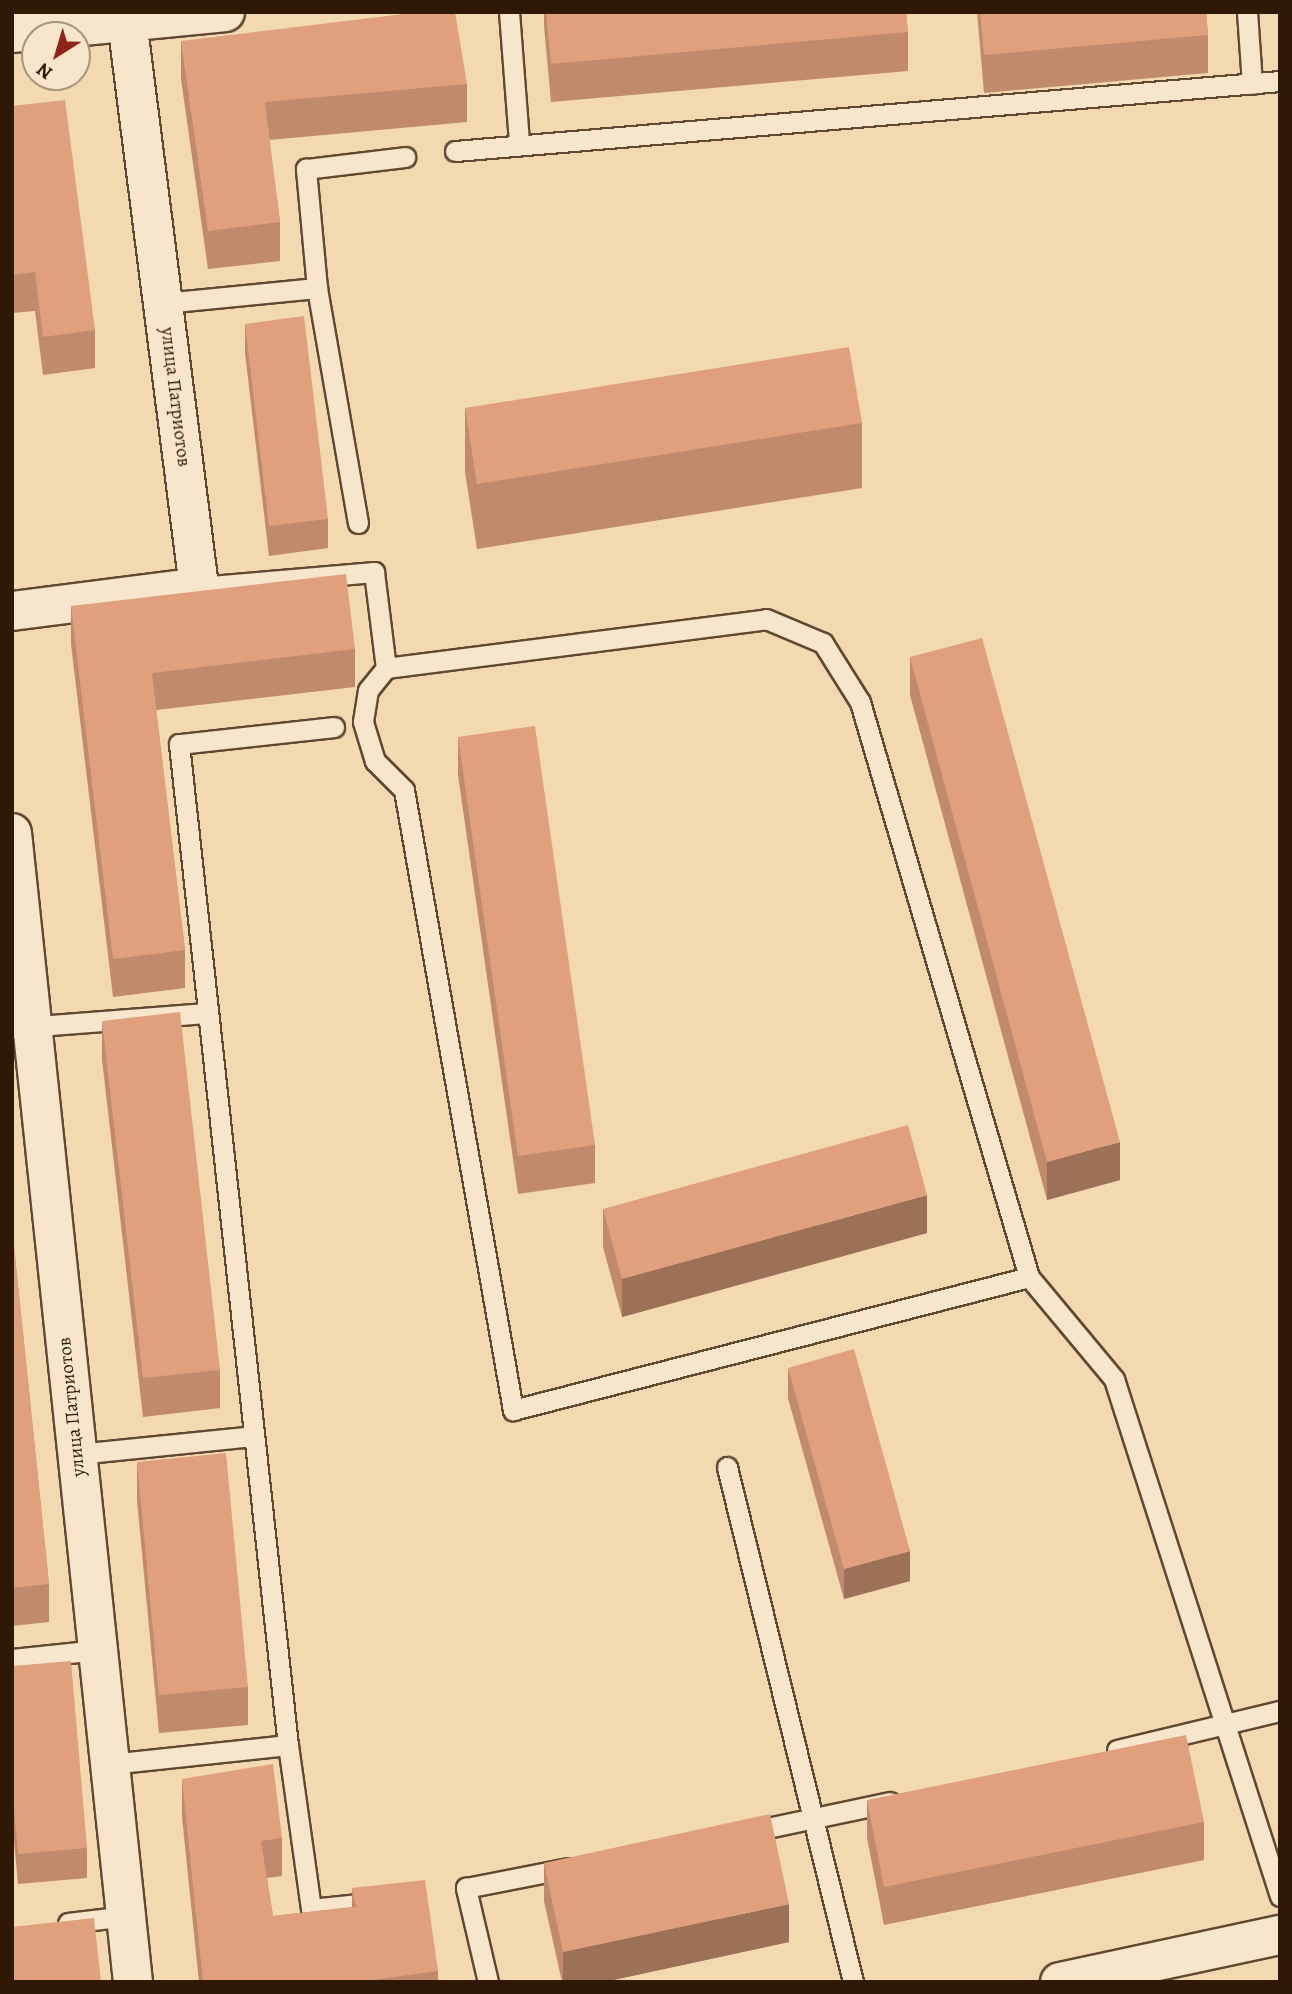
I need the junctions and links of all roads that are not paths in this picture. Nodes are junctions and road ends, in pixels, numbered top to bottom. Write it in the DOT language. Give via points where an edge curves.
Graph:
graph roads {
  1 [pos="225,12"];
  2 [pos="509,12"];
  3 [pos="1247,12"];
  4 [pos="127,21"];
  5 [pos="12,33"];
  6 [pos="1280,81"];
  7 [pos="1252,84"];
  8 [pos="519,143"];
  9 [pos="455,151"];
  10 [pos="405,157"];
  11 [pos="317,288"];
  12 [pos="163,303"];
  13 [pos="358,523"];
  14 [pos="199,586"];
  15 [pos="12,611"];
  16 [pos="386,668"];
  17 [pos="334,727"];
  18 [pos="12,833"];
  19 [pos="206,1013"];
  20 [pos="22,1027"];
  21 [pos="1029,1278"];
  22 [pos="253,1436"];
  23 [pos="77,1454"];
  24 [pos="727,1467"];
  25 [pos="98,1650"];
  26 [pos="12,1659"];
  27 [pos="1280,1712"];
  28 [pos="1227,1725"];
  29 [pos="288,1745"];
  30 [pos="1094,1755"];
  31 [pos="110,1764"];
  32 [pos="908,1798"];
  33 [pos="815,1819"];
  34 [pos="734,1835"];
  35 [pos="587,1864"];
  36 [pos="1280,1896"];
  37 [pos="392,1900"];
  38 [pos="127,1916"];
  39 [pos="50,1925"];
  40 [pos="1280,1934"];
  41 [pos="133,1982"];
  42 [pos="488,1982"];
  43 [pos="853,1982"];
  44 [pos="1060,1982"];
  1 -- 4 [label="street"];
  2 -- 8 [label="lane"];
  3 -- 7 [label="lane"];
  4 -- 5 [label="street"];
  4 -- 12 [label="street, улица Патриотов"];
  6 -- 7 [label="lane"];
  7 -- 8 [label="lane"];
  8 -- 9 [label="lane"];
  10 -- 11 [label="lane" via="306,169"];
  11 -- 12 [label="lane"];
  11 -- 13 [label="lane"];
  12 -- 14 [label="street, улица Патриотов"];
  14 -- 15 [label="street"];
  14 -- 16 [label="lane" via="374,572"];
  16 -- 21 [label="lane" via="766,619 823,643 860,702"];
  16 -- 21 [label="lane" via="368,691 363,722 375,761 404,790 513,1410"];
  17 -- 19 [label="lane" via="179,744"];
  18 -- 20 [label="street, улица Патриотов"];
  19 -- 20 [label="lane"];
  19 -- 22 [label="lane"];
  20 -- 23 [label="street, улица Патриотов"];
  21 -- 28 [label="lane" via="1114,1379"];
  22 -- 23 [label="lane"];
  22 -- 29 [label="lane"];
  23 -- 25 [label="street, улица Патриотов"];
  24 -- 33 [label="lane"];
  25 -- 26 [label="lane"];
  25 -- 31 [label="street, улица Патриотов"];
  27 -- 28 [label="lane"];
  28 -- 30 [label="lane"];
  28 -- 36 [label="lane"];
  29 -- 31 [label="lane"];
  29 -- 37 [label="lane" via="311,1909"];
  31 -- 38 [label="street, улица Патриотов"];
  32 -- 33 [label="lane"];
  33 -- 34 [label="lane"];
  33 -- 43 [label="lane"];
  35 -- 42 [label="lane" via="466,1888"];
  38 -- 39 [label="lane"];
  38 -- 41 [label="street, улица Патриотов"];
  40 -- 44 [label="street"];
}
